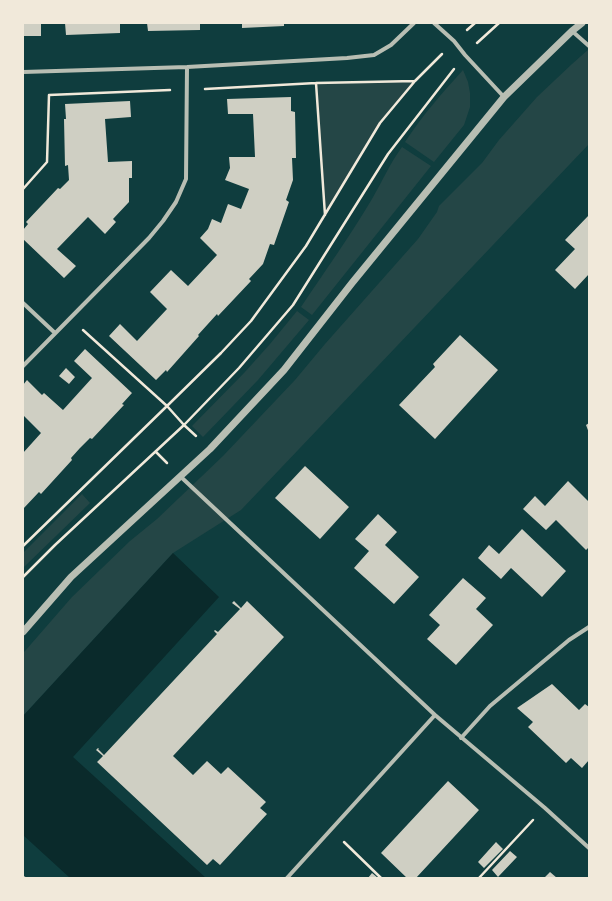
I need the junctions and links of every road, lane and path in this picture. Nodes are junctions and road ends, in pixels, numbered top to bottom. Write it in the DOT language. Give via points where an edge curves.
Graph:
graph roads {
  1 [pos="414,23"];
  2 [pos="434,23"];
  3 [pos="475,23"];
  4 [pos="499,23"];
  5 [pos="582,23"];
  6 [pos="572,31"];
  7 [pos="454,42"];
  8 [pos="589,46"];
  9 [pos="465,55"];
  10 [pos="188,67"];
  11 [pos="23,72"];
  12 [pos="415,81"];
  13 [pos="316,83"];
  14 [pos="187,90"];
  15 [pos="504,97"];
  16 [pos="23,189"];
  17 [pos="325,215"];
  18 [pos="23,303"];
  19 [pos="70,318"];
  20 [pos="55,333"];
  21 [pos="23,366"];
  22 [pos="167,406"];
  23 [pos="184,425"];
  24 [pos="210,449"];
  25 [pos="181,477"];
  26 [pos="23,546"];
  27 [pos="23,577"];
  28 [pos="589,627"];
  29 [pos="23,632"];
  30 [pos="435,715"];
  31 [pos="462,738"];
  32 [pos="544,808"];
  33 [pos="330,830"];
  34 [pos="589,848"];
  35 [pos="286,878"];
  36 [pos="381,878"];
  37 [pos="479,878"];
  1 -- 10 [label="street" via="391,45 374,55"];
  2 -- 7 [label="street"];
  3 -- 7 [label="path"];
  4 -- 9 [label="path"];
  5 -- 6 [label="street"];
  6 -- 8 [label="street"];
  6 -- 15 [label="street"];
  7 -- 9 [label="street"];
  7 -- 12 [label="path"];
  9 -- 15 [label="street"];
  9 -- 23 [label="path" via="388,154 294,305 239,368"];
  10 -- 11 [label="street"];
  10 -- 14 [label="street"];
  12 -- 13 [label="path"];
  12 -- 17 [label="path" via="380,123"];
  13 -- 14 [label="path"];
  13 -- 17 [label="path"];
  14 -- 16 [label="path" via="49,94 47,162"];
  14 -- 19 [label="street" via="186,179 176,202 149,238"];
  15 -- 24 [label="street" via="284,370"];
  17 -- 22 [label="path" via="306,246 251,321"];
  18 -- 20 [label="street"];
  19 -- 20 [label="street"];
  19 -- 22 [label="path"];
  20 -- 21 [label="street"];
  22 -- 23 [label="path"];
  22 -- 26 [label="path"];
  23 -- 24 [label="path"];
  23 -- 27 [label="path"];
  24 -- 25 [label="street"];
  25 -- 29 [label="street" via="71,577"];
  25 -- 30 [label="street"];
  28 -- 31 [label="street" via="569,640 490,706"];
  30 -- 31 [label="street"];
  30 -- 33 [label="street"];
  31 -- 32 [label="street"];
  32 -- 34 [label="street"];
  32 -- 37 [label="path"];
  33 -- 35 [label="street"];
  33 -- 36 [label="path"];
}
